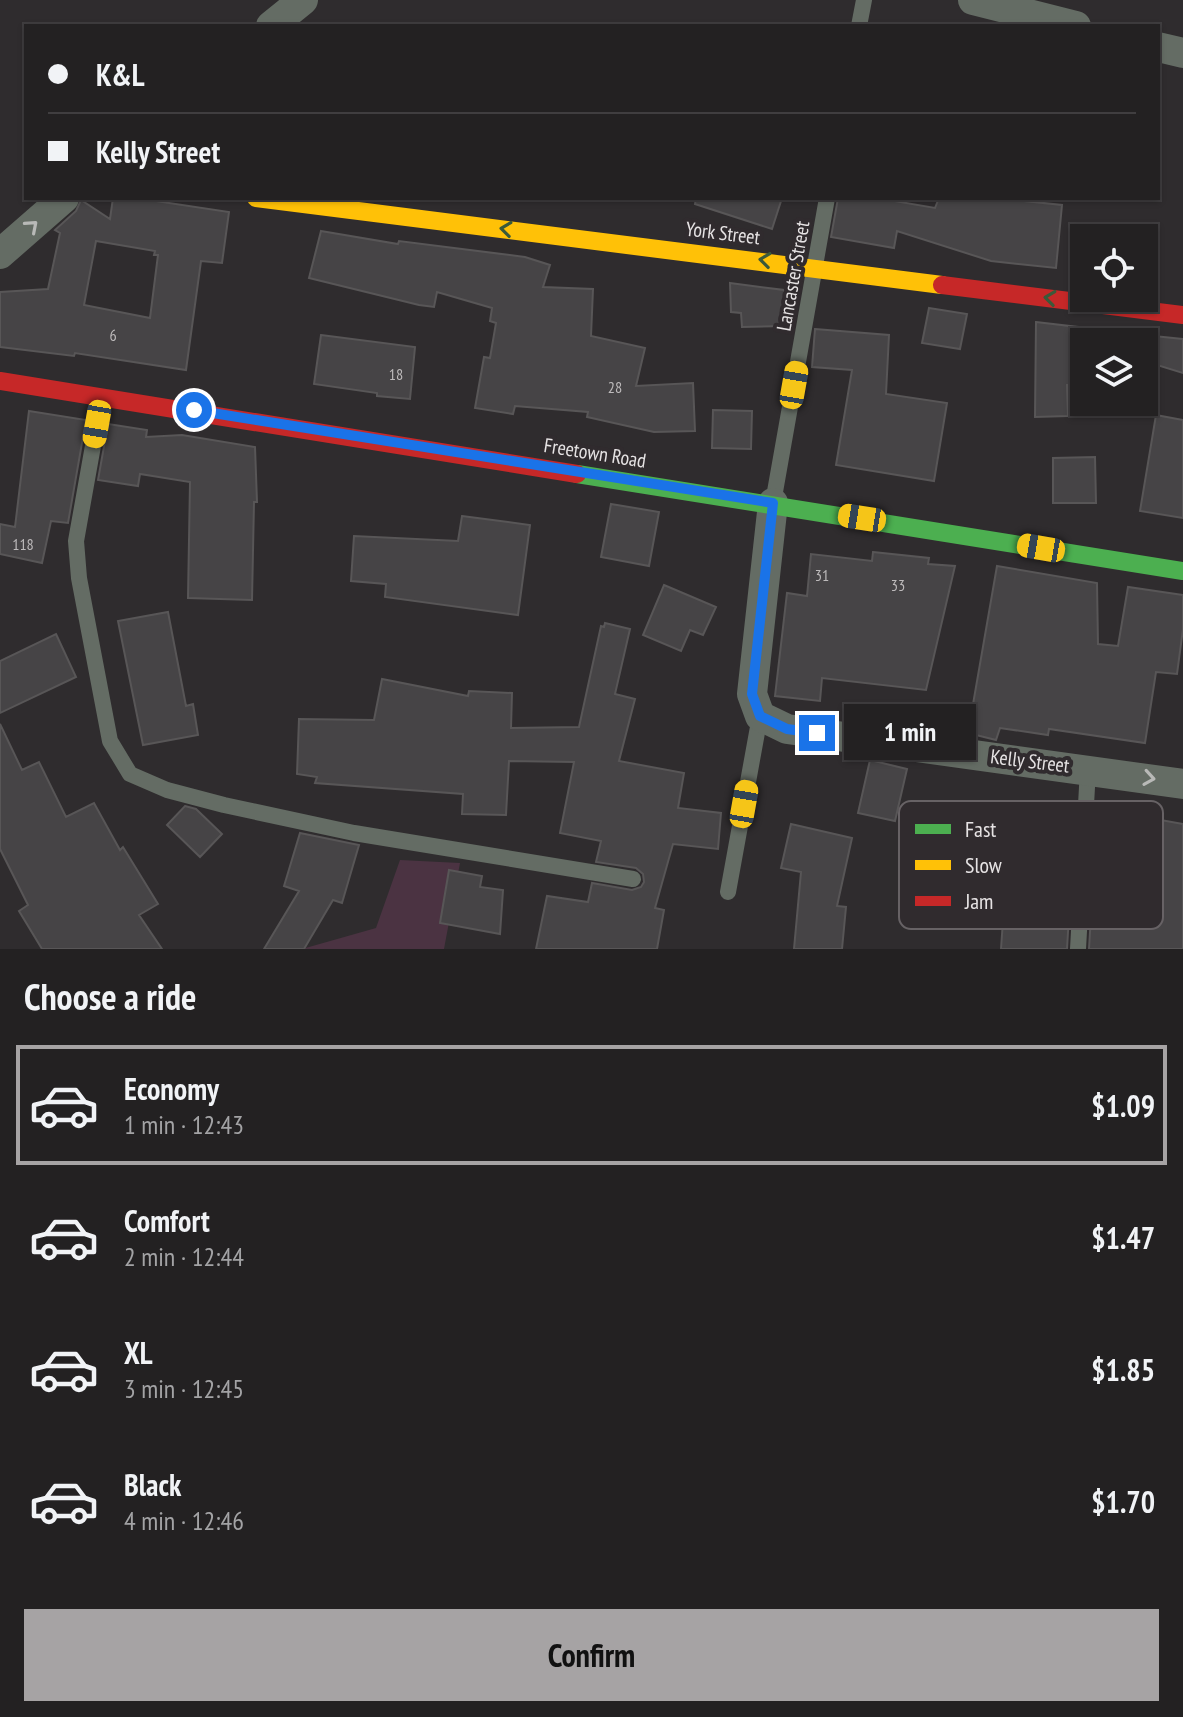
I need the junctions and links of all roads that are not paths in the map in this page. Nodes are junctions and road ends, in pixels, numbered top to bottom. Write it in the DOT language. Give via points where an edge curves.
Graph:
graph roads {
  1 [pos="303,0"];
  2 [pos="864,0"];
  3 [pos="973,0"];
  4 [pos="273,24"];
  5 [pos="859,24"];
  6 [pos="1068,24"];
  7 [pos="1160,47"];
  8 [pos="1183,53"];
  9 [pos="62,200"];
  10 [pos="272,200"];
  11 [pos="827,200"];
  12 [pos="0,254"];
  13 [pos="815,267"];
  14 [pos="1183,315"];
  15 [pos="0,381"];
  16 [pos="102,395"];
  17 [pos="773,503"];
  18 [pos="1183,571"];
  19 [pos="760,716"];
  20 [pos="1088,769"];
  21 [pos="1183,784"];
  22 [pos="1086,801"];
  23 [pos="633,879"];
  24 [pos="728,892"];
  25 [pos="1079,929"];
  26 [pos="1078,949"];
  1 -- 4 [label="street"];
  2 -- 5 [label="lane"];
  3 -- 6 [label="street"];
  7 -- 8 [label="street"];
  12 -- 9 [label="street, one-way"];
  13 -- 10 [label="main road, York Street, one-way"];
  11 -- 13 [label="lane, Lancaster Street"];
  14 -- 13 [label="main road, York Street, one-way"];
  13 -- 17 [label="lane, Lancaster Street"];
  15 -- 16 [label="main road, Freetown Road"];
  16 -- 17 [label="main road, Freetown Road"];
  16 -- 23 [label="lane" via="76,541 110,741 130,774 167,790 325,827"];
  17 -- 18 [label="main road, Freetown Road"];
  17 -- 19 [label="street" via="752,694"];
  19 -- 20 [label="street, Kelly Street" via="787,729"];
  19 -- 24 [label="lane"];
  20 -- 21 [label="street, Kelly Street, one-way"];
  20 -- 22 [label="lane"];
  25 -- 26 [label="lane"];
}
